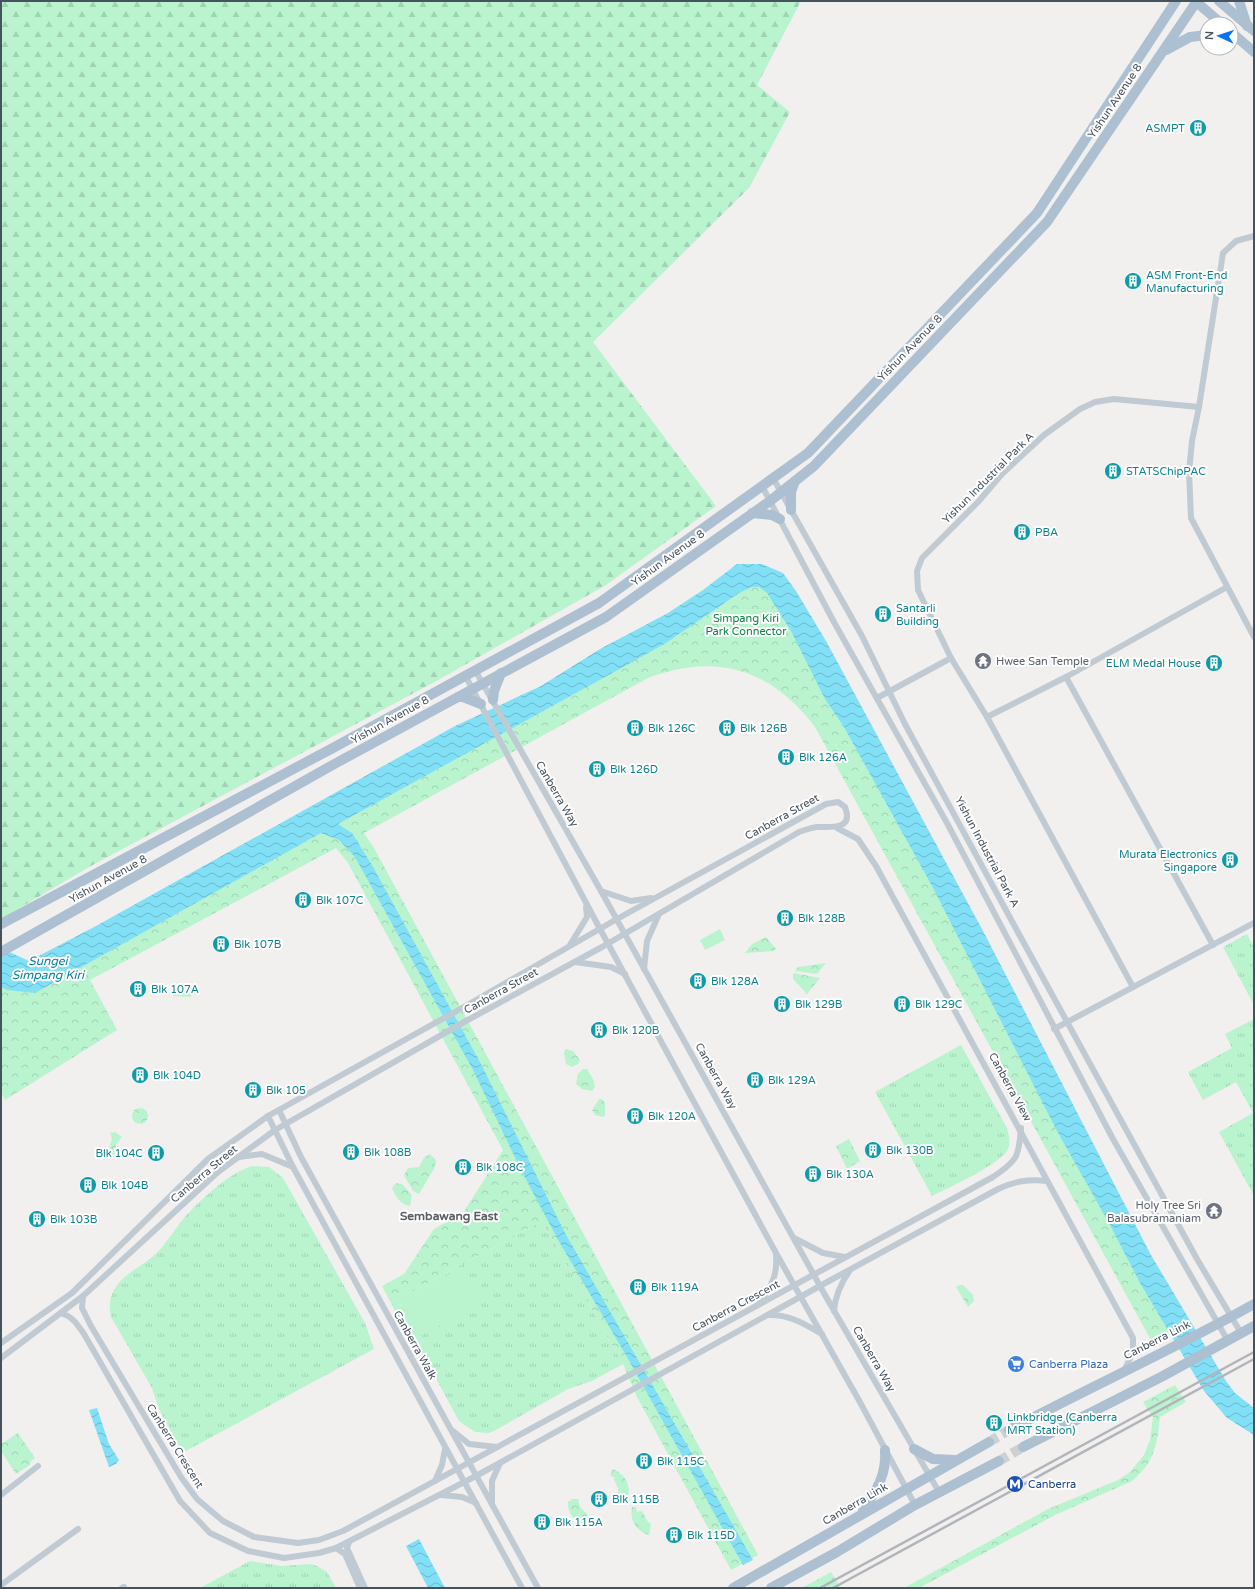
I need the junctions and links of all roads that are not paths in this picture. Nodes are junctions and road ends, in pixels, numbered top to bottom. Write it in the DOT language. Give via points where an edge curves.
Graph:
graph roads {
  1 [pos="1176,1"];
  2 [pos="1219,1"];
  3 [pos="1239,1"];
  4 [pos="1196,2"];
  5 [pos="1213,16"];
  6 [pos="1251,29"];
  7 [pos="1199,36"];
  8 [pos="1239,41"];
  9 [pos="1162,52"];
  10 [pos="1254,52"];
  11 [pos="1254,236"];
  12 [pos="1199,407"];
  13 [pos="773,478"];
  14 [pos="795,481"];
  15 [pos="762,486"];
  16 [pos="781,493"];
  17 [pos="770,501"];
  18 [pos="791,510"];
  19 [pos="752,512"];
  20 [pos="780,520"];
  21 [pos="1227,587"];
  22 [pos="1254,638"];
  23 [pos="951,658"];
  24 [pos="475,670"];
  25 [pos="501,673"];
  26 [pos="465,675"];
  27 [pos="1066,678"];
  28 [pos="483,683"];
  29 [pos="472,689"];
  30 [pos="889,692"];
  31 [pos="458,697"];
  32 [pos="877,698"];
  33 [pos="493,701"];
  34 [pos="481,705"];
  35 [pos="986,717"];
  36 [pos="837,828"];
  37 [pos="601,891"];
  38 [pos="656,898"];
  39 [pos="585,901"];
  40 [pos="659,914"];
  41 [pos="617,919"];
  42 [pos="1254,923"];
  43 [pos="1,924"];
  44 [pos="600,929"];
  45 [pos="624,934"];
  46 [pos="608,943"];
  47 [pos="1213,945"];
  48 [pos="569,947"];
  49 [pos="1,952"];
  50 [pos="574,962"];
  51 [pos="644,969"];
  52 [pos="625,974"];
  53 [pos="1133,986"];
  54 [pos="1068,1022"];
  55 [pos="1054,1029"];
  56 [pos="278,1110"];
  57 [pos="268,1116"];
  58 [pos="286,1126"];
  59 [pos="1021,1128"];
  60 [pos="275,1130"];
  61 [pos="237,1157"];
  62 [pos="293,1167"];
  63 [pos="1047,1181"];
  64 [pos="928,1212"];
  65 [pos="939,1221"];
  66 [pos="794,1238"];
  67 [pos="776,1253"];
  68 [pos="845,1257"];
  69 [pos="851,1269"];
  70 [pos="814,1276"];
  71 [pos="795,1286"];
  72 [pos="820,1286"];
  73 [pos="72,1293"];
  74 [pos="83,1296"];
  75 [pos="801,1296"];
  76 [pos="77,1301"];
  77 [pos="1254,1304"];
  78 [pos="758,1305"];
  79 [pos="834,1311"];
  80 [pos="61,1313"];
  81 [pos="768,1315"];
  82 [pos="1232,1317"];
  83 [pos="1215,1324"];
  84 [pos="1254,1326"];
  85 [pos="1241,1333"];
  86 [pos="822,1334"];
  87 [pos="1226,1342"];
  88 [pos="1,1343"];
  89 [pos="1,1358"];
  90 [pos="1124,1371"];
  91 [pos="448,1426"];
  92 [pos="1009,1430"];
  93 [pos="989,1442"];
  94 [pos="498,1447"];
  95 [pos="1023,1448"];
  96 [pos="914,1449"];
  97 [pos="445,1450"];
  98 [pos="885,1450"];
  99 [pos="502,1460"];
  100 [pos="956,1460"];
  101 [pos="999,1461"];
  102 [pos="468,1462"];
  103 [pos="38,1466"];
  104 [pos="457,1468"];
  105 [pos="476,1476"];
  106 [pos="930,1476"];
  107 [pos="435,1481"];
  108 [pos="464,1482"];
  109 [pos="906,1489"];
  110 [pos="939,1492"];
  111 [pos="1,1494"];
  112 [pos="441,1495"];
  113 [pos="476,1503"];
  114 [pos="915,1505"];
  115 [pos="492,1507"];
  116 [pos="862,1513"];
  117 [pos="78,1529"];
  118 [pos="349,1542"];
  119 [pos="336,1548"];
  120 [pos="1,1585"];
  121 [pos="360,1588"];
  122 [pos="365,1588"];
  123 [pos="522,1588"];
  124 [pos="538,1588"];
  125 [pos="733,1588"];
  126 [pos="771,1588"];
  1 -- 13 [label="main road, Yishun Avenue 8" via="1037,213 808,453"];
  2 -- 6 [label="main road"];
  3 -- 6 [label="main road"];
  4 -- 5 [label="main road"];
  4 -- 9 [label="main road, Yishun Avenue 8"];
  7 -- 9 [label="main road" via="1190,37"];
  8 -- 10 [label="main road"];
  9 -- 14 [label="main road, Yishun Avenue 8" via="1047,222 814,466"];
  11 -- 12 [label="street" via="1236,241 1223,253"];
  12 -- 21 [label="street" via="1189,472 1191,518"];
  12 -- 23 [label="street, Yishun Industrial Park A" via="1114,399 1095,402 1080,409 1044,435 1002,474 922,558 917,572 918,590"];
  13 -- 15 [label="main road, Yishun Avenue 8"];
  13 -- 16 [label="street, Yishun Industrial Park A"];
  14 -- 16 [label="main road, Yishun Avenue 8"];
  14 -- 18 [label="main road" via="791,492"];
  15 -- 17 [label="street, Yishun Industrial Park A"];
  15 -- 24 [label="main road, Yishun Avenue 8" via="599,603"];
  16 -- 17 [label="main road, Yishun Avenue 8"];
  16 -- 18 [label="street, Yishun Industrial Park A"];
  17 -- 19 [label="main road, Yishun Avenue 8"];
  17 -- 20 [label="street, Yishun Industrial Park A"];
  18 -- 30 [label="street, Yishun Industrial Park A" via="862,636"];
  19 -- 20 [label="main road" via="772,515"];
  19 -- 25 [label="main road, Yishun Avenue 8" via="606,617"];
  20 -- 32 [label="street, Yishun Industrial Park A"];
  21 -- 22 [label="street"];
  21 -- 27 [label="street"];
  23 -- 30 [label="street"];
  23 -- 35 [label="street, Yishun Industrial Park A"];
  24 -- 26 [label="main road, Yishun Avenue 8"];
  24 -- 28 [label="street, Canberra Way"];
  25 -- 28 [label="main road, Yishun Avenue 8"];
  25 -- 33 [label="main road"];
  26 -- 29 [label="street"];
  26 -- 43 [label="main road, Yishun Avenue 8"];
  27 -- 35 [label="street"];
  27 -- 47 [label="street"];
  28 -- 29 [label="main road, Yishun Avenue 8"];
  28 -- 33 [label="street, Canberra Way"];
  29 -- 31 [label="main road, Yishun Avenue 8"];
  29 -- 34 [label="street"];
  30 -- 32 [label="street"];
  30 -- 54 [label="street, Yishun Industrial Park A"];
  31 -- 34 [label="main road"];
  31 -- 49 [label="main road, Yishun Avenue 8"];
  32 -- 55 [label="street, Yishun Industrial Park A" via="947,823"];
  33 -- 37 [label="street, Canberra Way"];
  34 -- 39 [label="street"];
  35 -- 53 [label="street, Yishun Industrial Park A"];
  36 -- 38 [label="street, Canberra Street" via="847,817 845,808 838,802 826,804"];
  36 -- 40 [label="street, Canberra Street" via="816,827 799,832"];
  36 -- 59 [label="street, Canberra View" via="858,839 876,866"];
  37 -- 38 [label="street" via="632,901"];
  37 -- 41 [label="street, Canberra Way"];
  38 -- 41 [label="street, Canberra Street"];
  39 -- 44 [label="street"];
  39 -- 48 [label="street" via="587,917"];
  40 -- 45 [label="street, Canberra Street"];
  40 -- 51 [label="street" via="647,941"];
  41 -- 44 [label="street, Canberra Street"];
  41 -- 45 [label="street, Canberra Way"];
  42 -- 47 [label="street"];
  44 -- 46 [label="street"];
  44 -- 48 [label="street, Canberra Street"];
  45 -- 46 [label="street, Canberra Street"];
  45 -- 51 [label="street, Canberra Way"];
  46 -- 50 [label="street, Canberra Street"];
  46 -- 52 [label="street"];
  47 -- 53 [label="street"];
  48 -- 56 [label="street, Canberra Street"];
  50 -- 52 [label="street" via="611,967"];
  50 -- 58 [label="street, Canberra Street" via="466,1021"];
  51 -- 66 [label="street, Canberra Way"];
  52 -- 67 [label="street"];
  53 -- 54 [label="street"];
  54 -- 55 [label="street"];
  54 -- 82 [label="street, Yishun Industrial Park A" via="1197,1259"];
  55 -- 83 [label="street, Yishun Industrial Park A"];
  56 -- 57 [label="street, Canberra Street"];
  56 -- 58 [label="street, Canberra Walk"];
  57 -- 60 [label="street, Canberra Walk"];
  57 -- 73 [label="street, Canberra Street" via="208,1159"];
  58 -- 60 [label="street, Canberra Street"];
  58 -- 91 [label="street, Canberra Walk"];
  59 -- 63 [label="street, Canberra View"];
  59 -- 64 [label="street, Canberra Crescent" via="1019,1150 1009,1167"];
  60 -- 61 [label="street, Canberra Street"];
  60 -- 62 [label="street, Canberra Walk"];
  61 -- 62 [label="street" via="262,1154"];
  61 -- 74 [label="street, Canberra Street"];
  62 -- 97 [label="street, Canberra Walk"];
  63 -- 65 [label="street, Canberra Crescent" via="1030,1179 1013,1182"];
  63 -- 90 [label="street, Canberra View" via="1133,1338 1133,1352"];
  64 -- 65 [label="street" via="936,1215"];
  64 -- 68 [label="street, Canberra Crescent"];
  65 -- 69 [label="street, Canberra Crescent"];
  66 -- 68 [label="street" via="823,1254"];
  66 -- 70 [label="street, Canberra Way"];
  67 -- 71 [label="street"];
  67 -- 78 [label="street" via="777,1264 772,1286"];
  68 -- 70 [label="street, Canberra Crescent"];
  69 -- 72 [label="street, Canberra Crescent"];
  69 -- 79 [label="street" via="842,1281 835,1298"];
  70 -- 71 [label="street, Canberra Crescent"];
  70 -- 72 [label="street, Canberra Way"];
  71 -- 75 [label="street"];
  71 -- 78 [label="street, Canberra Crescent"];
  72 -- 75 [label="street, Canberra Crescent"];
  72 -- 79 [label="street, Canberra Way"];
  73 -- 76 [label="street"];
  73 -- 88 [label="street, Canberra Street"];
  74 -- 76 [label="street, Canberra Street"];
  74 -- 107 [label="street, Canberra Crescent" via="82,1308 91,1326 181,1477 197,1499 223,1521 254,1537 298,1543 319,1540 343,1531"];
  75 -- 81 [label="street, Canberra Crescent"];
  75 -- 86 [label="street"];
  76 -- 80 [label="street, Canberra Street"];
  77 -- 82 [label="main road, Canberra Link"];
  78 -- 94 [label="street, Canberra Crescent"];
  79 -- 96 [label="street, Canberra Way"];
  80 -- 89 [label="street, Canberra Street"];
  80 -- 119 [label="street, Canberra Crescent" via="77,1322 180,1501 210,1532 248,1551 284,1558"];
  81 -- 86 [label="street" via="793,1318"];
  81 -- 99 [label="street, Canberra Crescent"];
  82 -- 83 [label="main road, Canberra Link"];
  82 -- 85 [label="street, Yishun Industrial Park A"];
  83 -- 87 [label="street, Yishun Industrial Park A"];
  83 -- 90 [label="main road, Canberra Link"];
  84 -- 85 [label="main road"];
  85 -- 87 [label="main road"];
  86 -- 98 [label="street"];
  87 -- 95 [label="main road"];
  90 -- 92 [label="main road, Canberra Link"];
  91 -- 94 [label="street" via="470,1444"];
  91 -- 102 [label="street, Canberra Walk"];
  93 -- 100 [label="main road, Canberra Link"];
  94 -- 102 [label="street, Canberra Crescent"];
  96 -- 100 [label="main road" via="933,1459"];
  96 -- 106 [label="street, Canberra Way"];
  97 -- 104 [label="street, Canberra Walk"];
  97 -- 107 [label="street" via="442,1466"];
  98 -- 109 [label="street"];
  98 -- 116 [label="main road" via="886,1464 882,1480"];
  99 -- 105 [label="street, Canberra Crescent"];
  99 -- 115 [label="street" via="495,1470 492,1481"];
  100 -- 106 [label="main road, Canberra Link"];
  101 -- 110 [label="main road"];
  102 -- 104 [label="street, Canberra Crescent"];
  102 -- 105 [label="street, Canberra Walk"];
  103 -- 111 [label="street"];
  104 -- 107 [label="street, Canberra Crescent"];
  104 -- 108 [label="street, Canberra Walk"];
  105 -- 108 [label="street, Canberra Crescent"];
  105 -- 115 [label="street, Canberra Walk"];
  106 -- 109 [label="main road, Canberra Link"];
  106 -- 110 [label="street, Canberra Way"];
  108 -- 112 [label="street, Canberra Crescent"];
  108 -- 113 [label="street, Canberra Walk"];
  109 -- 114 [label="street"];
  109 -- 116 [label="main road, Canberra Link"];
  110 -- 114 [label="main road"];
  112 -- 113 [label="street" via="462,1497"];
  112 -- 118 [label="street, Canberra Crescent"];
  113 -- 123 [label="street, Canberra Walk"];
  114 -- 126 [label="main road"];
  115 -- 124 [label="street, Canberra Walk"];
  116 -- 125 [label="main road, Canberra Link"];
  117 -- 120 [label="street"];
  118 -- 119 [label="street, Canberra Crescent"];
  118 -- 122 [label="street" via="347,1548"];
  119 -- 121 [label="street" via="345,1554"];
}
